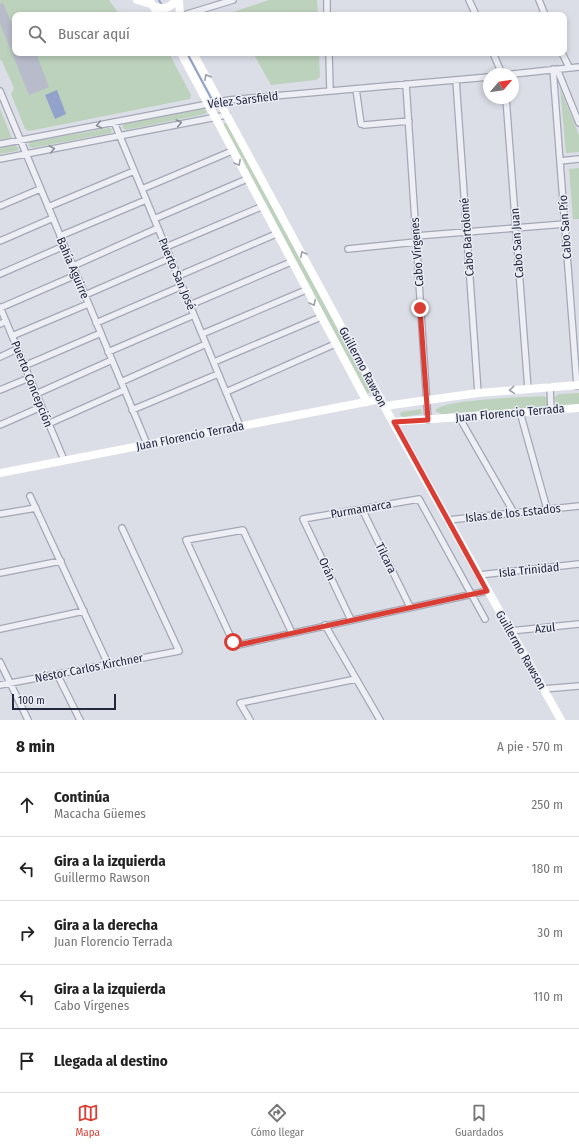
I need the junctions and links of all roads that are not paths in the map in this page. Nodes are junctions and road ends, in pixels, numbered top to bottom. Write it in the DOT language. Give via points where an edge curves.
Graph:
graph roads {
  1 [pos="137,0"];
  2 [pos="177,0"];
  3 [pos="234,0"];
  4 [pos="327,0"];
  5 [pos="469,0"];
  6 [pos="539,0"];
  7 [pos="151,3"];
  8 [pos="157,12"];
  9 [pos="179,12"];
  10 [pos="194,12"];
  11 [pos="327,12"];
  12 [pos="475,12"];
  13 [pos="544,12"];
  14 [pos="182,56"];
  15 [pos="195,56"];
  16 [pos="329,56"];
  17 [pos="494,56"];
  18 [pos="563,56"];
  19 [pos="579,66"];
  20 [pos="499,68"];
  21 [pos="569,68"];
  22 [pos="555,69"];
  23 [pos="519,73"];
  24 [pos="483,78"];
  25 [pos="456,80"];
  26 [pos="406,84"];
  27 [pos="356,89"];
  28 [pos="0,91"];
  29 [pos="330,91"];
  30 [pos="220,102"];
  31 [pos="207,104"];
  32 [pos="506,104"];
  33 [pos="227,114"];
  34 [pos="213,117"];
  35 [pos="409,121"];
  36 [pos="114,122"];
  37 [pos="579,123"];
  38 [pos="120,135"];
  39 [pos="20,140"];
  40 [pos="0,144"];
  41 [pos="232,151"];
  42 [pos="26,154"];
  43 [pos="0,159"];
  44 [pos="579,159"];
  45 [pos="560,160"];
  46 [pos="134,171"];
  47 [pos="247,179"];
  48 [pos="40,189"];
  49 [pos="142,189"];
  50 [pos="146,200"];
  51 [pos="0,206"];
  52 [pos="48,207"];
  53 [pos="262,207"];
  54 [pos="52,218"];
  55 [pos="154,219"];
  56 [pos="565,224"];
  57 [pos="158,228"];
  58 [pos="516,228"];
  59 [pos="466,232"];
  60 [pos="276,234"];
  61 [pos="60,236"];
  62 [pos="416,239"];
  63 [pos="0,241"];
  64 [pos="64,246"];
  65 [pos="166,247"];
  66 [pos="348,249"];
  67 [pos="170,258"];
  68 [pos="291,262"];
  69 [pos="72,266"];
  70 [pos="0,274"];
  71 [pos="76,275"];
  72 [pos="178,276"];
  73 [pos="182,286"];
  74 [pos="306,290"];
  75 [pos="84,295"];
  76 [pos="88,304"];
  77 [pos="190,305"];
  78 [pos="0,308"];
  79 [pos="194,315"];
  80 [pos="321,317"];
  81 [pos="3,322"];
  82 [pos="96,323"];
  83 [pos="101,334"];
  84 [pos="202,334"];
  85 [pos="12,336"];
  86 [pos="206,344"];
  87 [pos="335,344"];
  88 [pos="18,349"];
  89 [pos="108,352"];
  90 [pos="0,357"];
  91 [pos="112,360"];
  92 [pos="214,362"];
  93 [pos="24,366"];
  94 [pos="218,374"];
  95 [pos="29,378"];
  96 [pos="121,382"];
  97 [pos="578,386"];
  98 [pos="550,387"];
  99 [pos="528,389"];
  100 [pos="0,390"];
  101 [pos="124,390"];
  102 [pos="226,392"];
  103 [pos="478,393"];
  104 [pos="36,394"];
  105 [pos="427,401"];
  106 [pos="367,402"];
  107 [pos="383,403"];
  108 [pos="41,407"];
  109 [pos="579,408"];
  110 [pos="132,410"];
  111 [pos="551,410"];
  112 [pos="520,412"];
  113 [pos="459,417"];
  114 [pos="428,420"];
  115 [pos="394,422"];
  116 [pos="48,424"];
  117 [pos="0,425"];
  118 [pos="240,426"];
  119 [pos="147,444"];
  120 [pos="64,460"];
  121 [pos="0,473"];
  122 [pos="30,496"];
  123 [pos="579,506"];
  124 [pos="36,508"];
  125 [pos="362,509"];
  126 [pos="547,509"];
  127 [pos="514,513"];
  128 [pos="0,514"];
  129 [pos="303,519"];
  130 [pos="448,520"];
  131 [pos="122,528"];
  132 [pos="60,561"];
  133 [pos="579,564"];
  134 [pos="0,573"];
  135 [pos="478,575"];
  136 [pos="487,591"];
  137 [pos="472,594"];
  138 [pos="410,607"];
  139 [pos="84,612"];
  140 [pos="485,619"];
  141 [pos="350,620"];
  142 [pos="579,624"];
  143 [pos="325,625"];
  144 [pos="0,629"];
  145 [pos="510,631"];
  146 [pos="292,633"];
  147 [pos="0,662"];
  148 [pos="108,664"];
  149 [pos="58,674"];
  150 [pos="356,679"];
  151 [pos="10,683"];
  152 [pos="0,685"];
  153 [pos="579,686"];
  154 [pos="543,689"];
  155 [pos="28,720"];
  156 [pos="80,720"];
  157 [pos="250,720"];
  158 [pos="380,720"];
  159 [pos="561,720"];
  1 -- 7 [label="main road"];
  2 -- 7 [label="main road" via="165,8"];
  2 -- 9 [label="main road"];
  3 -- 10 [label="street"];
  4 -- 11 [label="street"];
  5 -- 12 [label="street"];
  6 -- 13 [label="street"];
  7 -- 8 [label="main road"];
  14 -- 31 [label="main road, Guillermo Rawson"];
  30 -- 15 [label="main road, Guillermo Rawson, one-way"];
  16 -- 29 [label="street"];
  17 -- 20 [label="street"];
  18 -- 21 [label="street"];
  19 -- 21 [label="street"];
  21 -- 22 [label="street"];
  22 -- 23 [label="street"];
  22 -- 37 [label="street"];
  22 -- 45 [label="street, Cabo San Pío"];
  24 -- 25 [label="street, Vélez Sarsfield"];
  25 -- 26 [label="street, Vélez Sarsfield"];
  25 -- 59 [label="street, Cabo Bartolomé"];
  26 -- 27 [label="street, Vélez Sarsfield"];
  26 -- 35 [label="street, Cabo Vírgenes"];
  27 -- 29 [label="street, Vélez Sarsfield"];
  27 -- 35 [label="street" via="361,124"];
  28 -- 39 [label="street, Bahía Aguirre"];
  29 -- 30 [label="street, Vélez Sarsfield"];
  30 -- 31 [label="street, Vélez Sarsfield"];
  30 -- 33 [label="main road, Guillermo Rawson"];
  31 -- 34 [label="main road, Guillermo Rawson"];
  31 -- 36 [label="street, Vélez Sarsfield"];
  32 -- 58 [label="street, Cabo San Juan"];
  33 -- 34 [label="street, Vélez Sarsfield"];
  107 -- 33 [label="main road, Guillermo Rawson, one-way"];
  38 -- 34 [label="street, Vélez Sarsfield, one-way"];
  34 -- 41 [label="main road, Guillermo Rawson"];
  35 -- 62 [label="street, Cabo Vírgenes"];
  36 -- 38 [label="street, Puerto San José"];
  36 -- 39 [label="street, Vélez Sarsfield, one-way"];
  42 -- 38 [label="street, Vélez Sarsfield, one-way"];
  38 -- 46 [label="street, Puerto San José"];
  39 -- 40 [label="street, Vélez Sarsfield"];
  39 -- 42 [label="street, Bahía Aguirre"];
  41 -- 47 [label="main road, Guillermo Rawson, one-way"];
  41 -- 49 [label="street"];
  42 -- 43 [label="street, Vélez Sarsfield"];
  42 -- 48 [label="street, Bahía Aguirre"];
  44 -- 45 [label="street"];
  45 -- 56 [label="street, Cabo San Pío"];
  46 -- 49 [label="street, Puerto San José"];
  46 -- 52 [label="street"];
  47 -- 53 [label="main road, Guillermo Rawson"];
  47 -- 55 [label="street"];
  48 -- 51 [label="street"];
  48 -- 52 [label="street, Bahía Aguirre"];
  49 -- 50 [label="street, Puerto San José"];
  50 -- 55 [label="street, Puerto San José"];
  50 -- 61 [label="street"];
  52 -- 54 [label="street, Bahía Aguirre"];
  53 -- 60 [label="main road, Guillermo Rawson"];
  53 -- 65 [label="street"];
  54 -- 61 [label="street, Bahía Aguirre"];
  54 -- 63 [label="street"];
  55 -- 57 [label="street, Puerto San José"];
  56 -- 58 [label="street"];
  56 -- 97 [label="street, Cabo San Pío"];
  57 -- 65 [label="street, Puerto San José"];
  57 -- 69 [label="street"];
  58 -- 59 [label="street"];
  58 -- 99 [label="street, Cabo San Juan"];
  59 -- 62 [label="street"];
  59 -- 103 [label="street, Cabo Bartolomé"];
  60 -- 68 [label="main road, Guillermo Rawson"];
  60 -- 72 [label="street"];
  61 -- 64 [label="street, Bahía Aguirre"];
  62 -- 66 [label="street"];
  62 -- 105 [label="street, Cabo Vírgenes"];
  64 -- 69 [label="street, Bahía Aguirre"];
  64 -- 70 [label="street"];
  65 -- 67 [label="street, Puerto San José"];
  67 -- 72 [label="street, Puerto San José"];
  67 -- 75 [label="street"];
  68 -- 74 [label="main road, Guillermo Rawson"];
  68 -- 77 [label="street"];
  69 -- 71 [label="street, Bahía Aguirre"];
  71 -- 75 [label="street, Bahía Aguirre"];
  71 -- 78 [label="street"];
  72 -- 73 [label="street, Puerto San José"];
  73 -- 77 [label="street, Puerto San José"];
  73 -- 82 [label="street"];
  74 -- 80 [label="main road, Guillermo Rawson, one-way"];
  74 -- 84 [label="street"];
  75 -- 76 [label="street, Bahía Aguirre"];
  76 -- 82 [label="street, Bahía Aguirre"];
  76 -- 85 [label="street"];
  77 -- 79 [label="street, Puerto San José"];
  78 -- 81 [label="street, Puerto Concepción"];
  79 -- 84 [label="street, Puerto San José"];
  79 -- 89 [label="street"];
  80 -- 87 [label="main road, Guillermo Rawson"];
  80 -- 92 [label="street"];
  81 -- 85 [label="street, Puerto Concepción"];
  82 -- 83 [label="street, Bahía Aguirre"];
  83 -- 89 [label="street, Bahía Aguirre"];
  83 -- 93 [label="street"];
  84 -- 86 [label="street, Puerto San José"];
  85 -- 88 [label="street, Puerto Concepción"];
  86 -- 92 [label="street, Puerto San José"];
  86 -- 96 [label="street"];
  87 -- 102 [label="street"];
  87 -- 106 [label="main road, Guillermo Rawson"];
  88 -- 90 [label="street"];
  88 -- 93 [label="street, Puerto Concepción"];
  89 -- 91 [label="street, Bahía Aguirre"];
  91 -- 96 [label="street, Bahía Aguirre"];
  91 -- 104 [label="street"];
  92 -- 94 [label="street, Puerto San José"];
  93 -- 95 [label="street, Puerto Concepción"];
  94 -- 102 [label="street, Puerto San José"];
  94 -- 110 [label="street"];
  95 -- 100 [label="street"];
  95 -- 104 [label="street, Puerto Concepción"];
  96 -- 101 [label="street, Bahía Aguirre"];
  97 -- 98 [label="main road, Juan Florencio Terrada"];
  98 -- 99 [label="main road, Juan Florencio Terrada"];
  98 -- 111 [label="street"];
  99 -- 103 [label="main road, Juan Florencio Terrada, one-way"];
  101 -- 110 [label="street, Bahía Aguirre"];
  101 -- 116 [label="street"];
  102 -- 118 [label="street, Puerto San José"];
  103 -- 105 [label="main road, Juan Florencio Terrada"];
  104 -- 108 [label="street, Puerto Concepción"];
  105 -- 107 [label="main road, Juan Florencio Terrada"];
  105 -- 114 [label="street, Cabo Vírgenes"];
  106 -- 107 [label="main road, Juan Florencio Terrada"];
  106 -- 118 [label="main road, Juan Florencio Terrada"];
  107 -- 115 [label="main road, Guillermo Rawson"];
  108 -- 116 [label="street, Puerto Concepción"];
  108 -- 117 [label="street"];
  109 -- 111 [label="main road, Juan Florencio Terrada"];
  110 -- 119 [label="street, Bahía Aguirre"];
  111 -- 112 [label="main road, Juan Florencio Terrada"];
  112 -- 113 [label="main road, Juan Florencio Terrada"];
  112 -- 126 [label="street"];
  113 -- 114 [label="main road, Juan Florencio Terrada"];
  113 -- 127 [label="street"];
  114 -- 115 [label="main road, Juan Florencio Terrada"];
  115 -- 130 [label="main road, Guillermo Rawson"];
  116 -- 120 [label="street, Puerto Concepción"];
  118 -- 119 [label="main road, Juan Florencio Terrada"];
  119 -- 120 [label="main road, Juan Florencio Terrada"];
  120 -- 121 [label="main road, Juan Florencio Terrada"];
  122 -- 124 [label="street"];
  123 -- 126 [label="street, Islas de los Estados"];
  124 -- 128 [label="street"];
  124 -- 132 [label="street"];
  125 -- 129 [label="street, Purmamarca"];
  125 -- 137 [label="street, Purmamarca" via="419,499"];
  125 -- 138 [label="street, Tilcara"];
  126 -- 127 [label="street, Islas de los Estados"];
  127 -- 130 [label="street, Islas de los Estados"];
  129 -- 141 [label="street, Orán"];
  130 -- 135 [label="main road, Guillermo Rawson"];
  131 -- 148 [label="street, Néstor Carlos Kirchner" via="179,651"];
  132 -- 134 [label="street"];
  132 -- 139 [label="street"];
  133 -- 135 [label="street, Isla Trinidad"];
  135 -- 136 [label="main road, Guillermo Rawson"];
  136 -- 137 [label="street"];
  136 -- 145 [label="main road, Guillermo Rawson"];
  137 -- 138 [label="street"];
  137 -- 140 [label="street"];
  138 -- 141 [label="street"];
  139 -- 144 [label="street"];
  139 -- 148 [label="street"];
  141 -- 143 [label="street"];
  142 -- 145 [label="street, Azul"];
  143 -- 146 [label="street"];
  143 -- 150 [label="street"];
  145 -- 154 [label="main road, Guillermo Rawson"];
  146 -- 146 [label="street" via="243,530 186,540 235,644"];
  147 -- 151 [label="street"];
  148 -- 149 [label="street, Néstor Carlos Kirchner"];
  149 -- 151 [label="street, Néstor Carlos Kirchner"];
  149 -- 156 [label="street"];
  150 -- 157 [label="street" via="240,703"];
  150 -- 158 [label="street"];
  151 -- 152 [label="street, Néstor Carlos Kirchner"];
  151 -- 155 [label="street"];
  153 -- 154 [label="street"];
  154 -- 159 [label="main road, Guillermo Rawson"];
}
